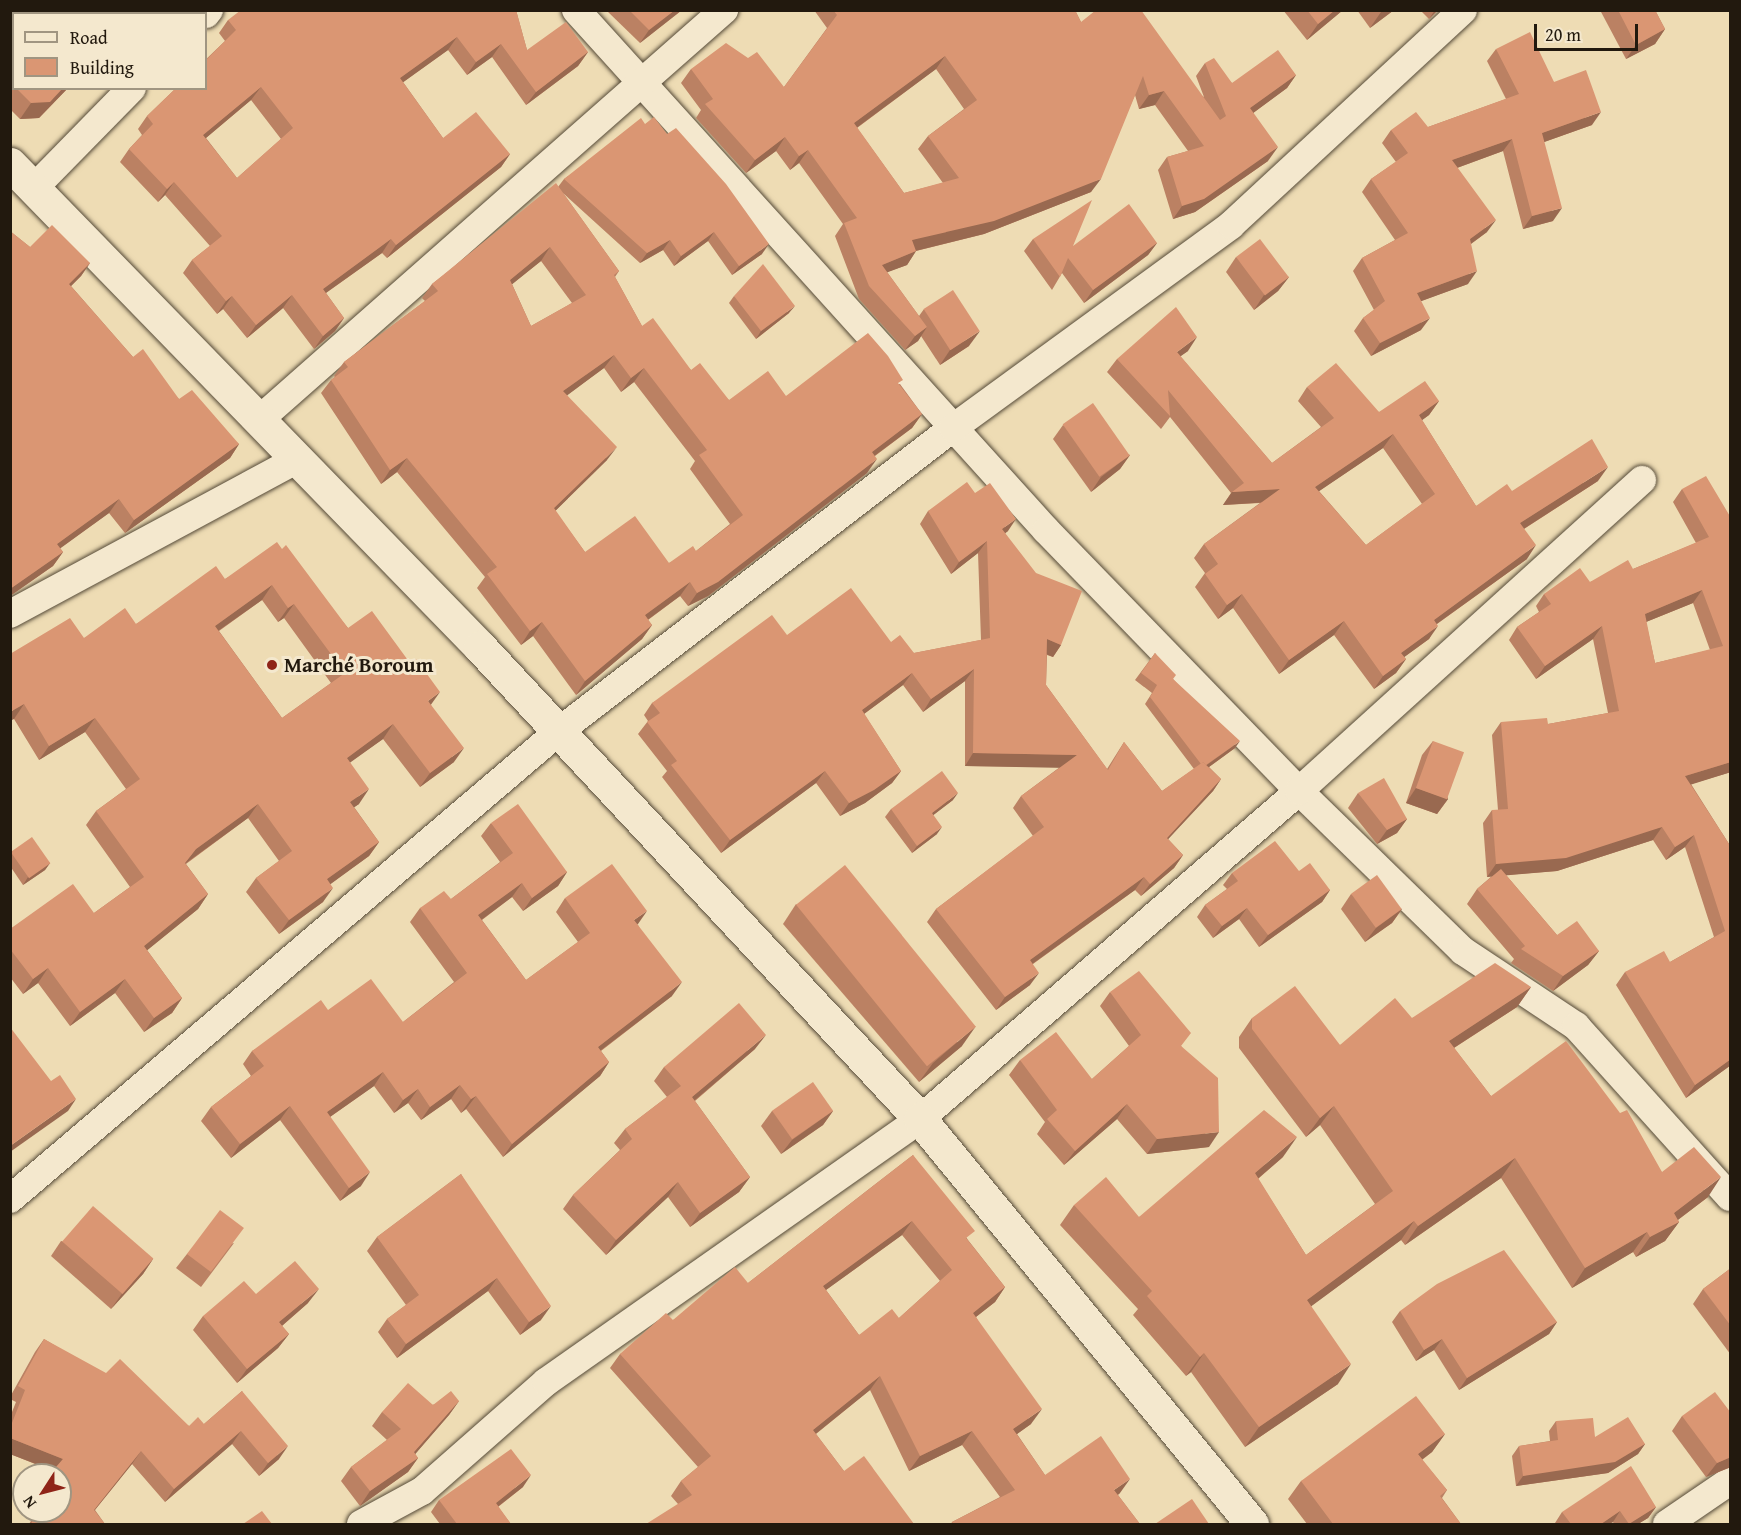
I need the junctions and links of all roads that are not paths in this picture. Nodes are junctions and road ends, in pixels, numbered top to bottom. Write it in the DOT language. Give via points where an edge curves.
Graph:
graph roads {
  1 [pos="576,10"];
  2 [pos="724,10"];
  3 [pos="1463,10"];
  4 [pos="639,81"];
  5 [pos="130,90"];
  6 [pos="10,164"];
  7 [pos="36,186"];
  8 [pos="260,418"];
  9 [pos="953,428"];
  10 [pos="298,459"];
  11 [pos="1642,480"];
  12 [pos="10,614"];
  13 [pos="558,732"];
  14 [pos="1299,791"];
  15 [pos="920,1119"];
  16 [pos="1731,1197"];
  17 [pos="10,1199"];
  18 [pos="1731,1481"];
  19 [pos="361,1524"];
  20 [pos="1252,1524"];
  21 [pos="1667,1524"];
  1 -- 4 [label="street"];
  2 -- 4 [label="street"];
  3 -- 9 [label="street" via="1231,225"];
  4 -- 8 [label="street"];
  4 -- 9 [label="street"];
  5 -- 7 [label="street"];
  6 -- 7 [label="street"];
  7 -- 8 [label="street"];
  8 -- 10 [label="street"];
  9 -- 13 [label="street"];
  9 -- 14 [label="street"];
  10 -- 12 [label="street"];
  10 -- 13 [label="street"];
  11 -- 14 [label="street"];
  13 -- 15 [label="street"];
  13 -- 17 [label="street"];
  14 -- 15 [label="street"];
  14 -- 16 [label="street" via="1463,951 1576,1026"];
  15 -- 19 [label="street" via="546,1383 422,1491"];
  15 -- 20 [label="street"];
  18 -- 21 [label="street"];
}
